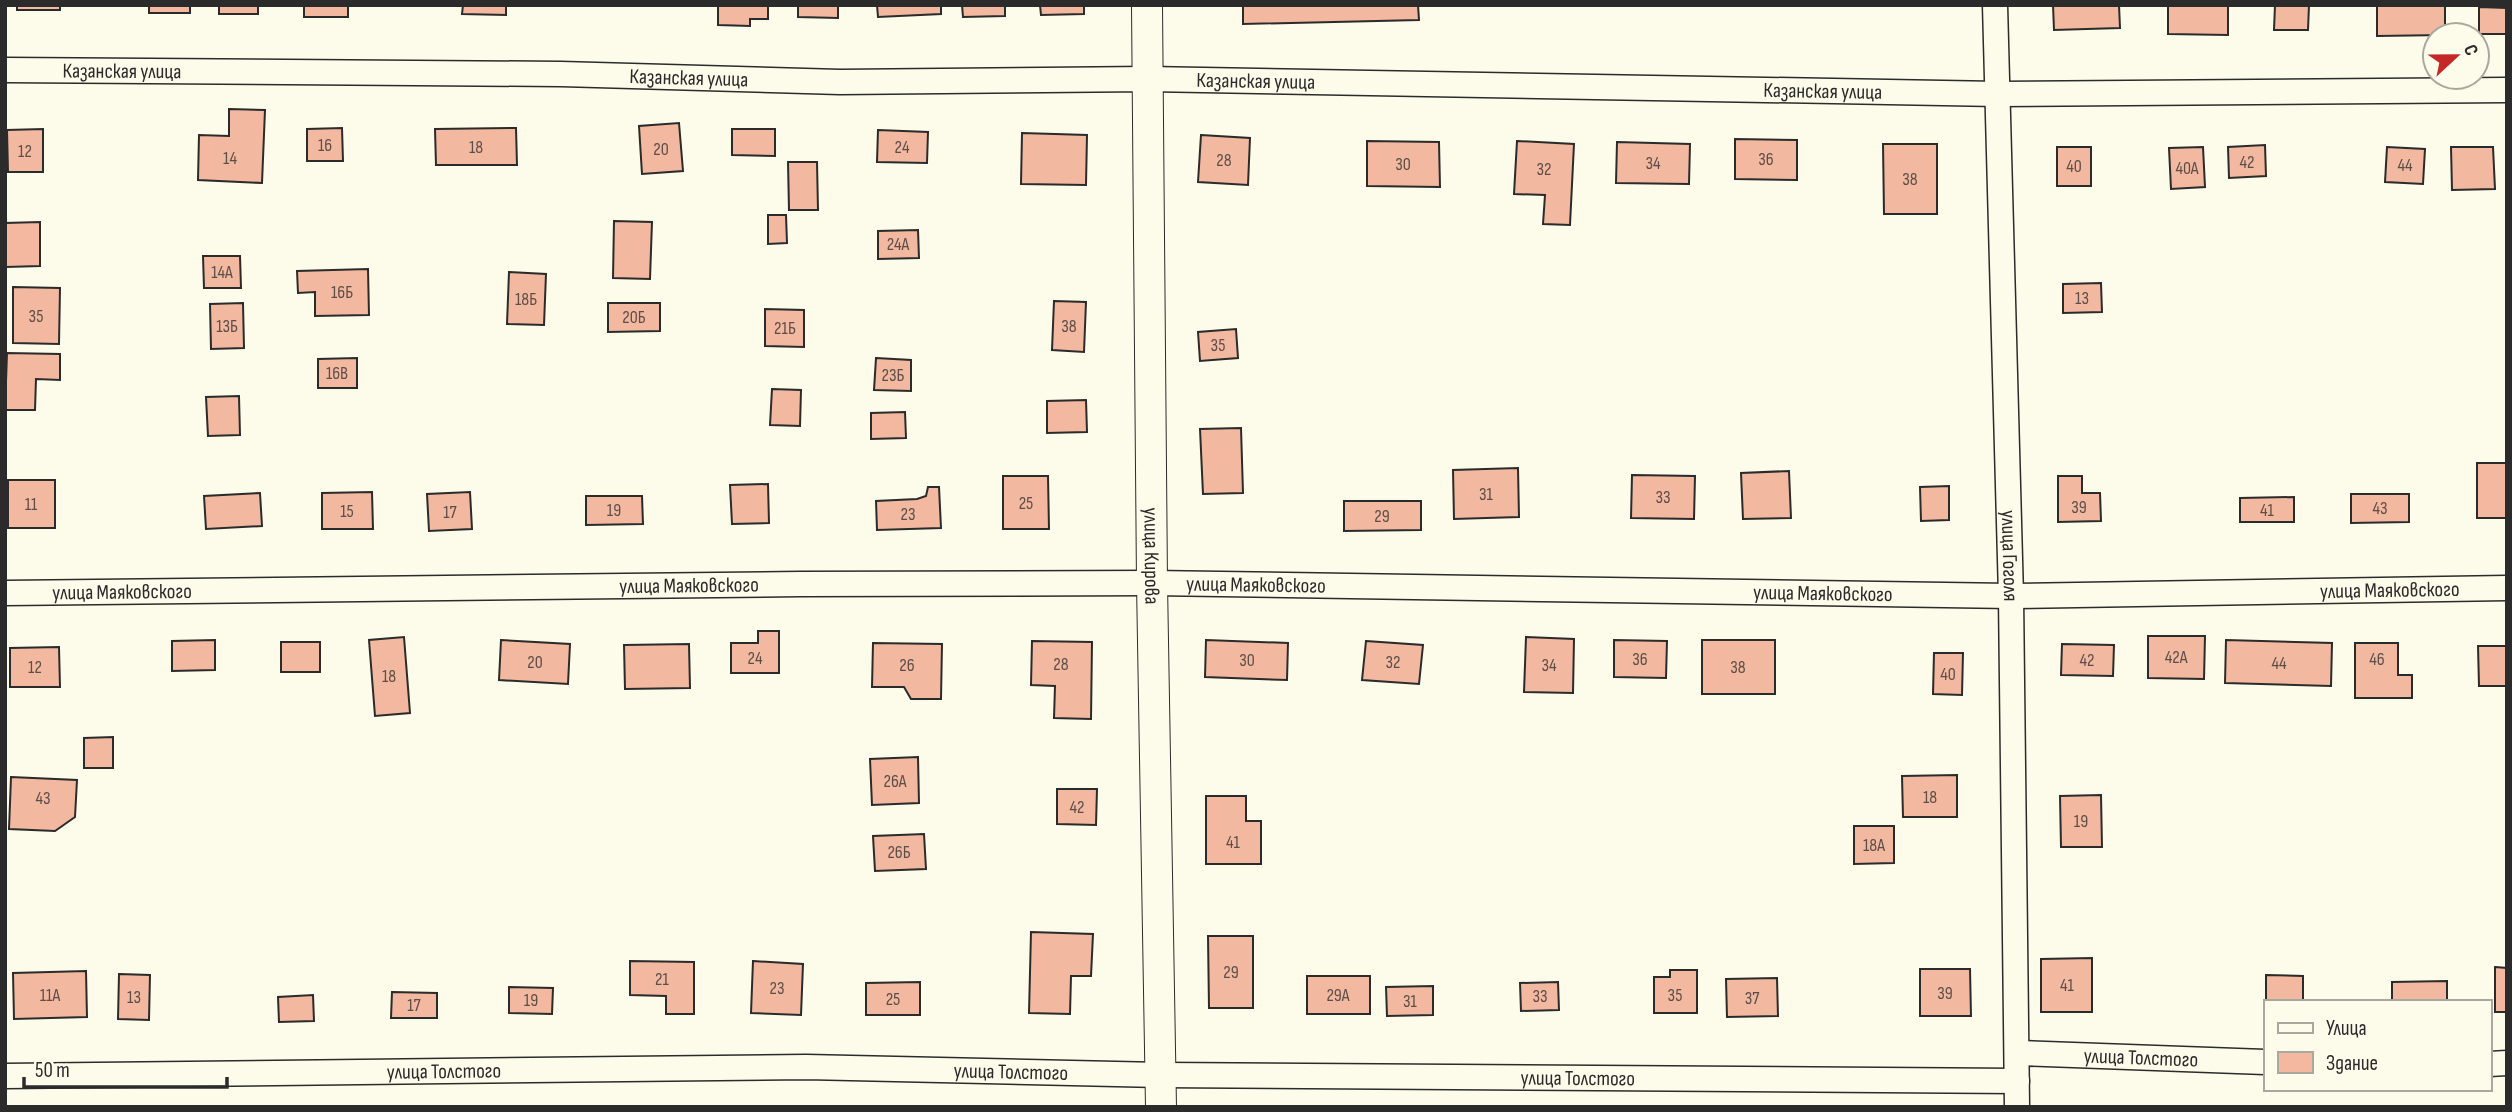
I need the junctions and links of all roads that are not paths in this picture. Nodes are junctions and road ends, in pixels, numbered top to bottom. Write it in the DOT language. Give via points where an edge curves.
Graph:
graph roads {
  1 [pos="1147,5"];
  2 [pos="1995,5"];
  3 [pos="5,70"];
  4 [pos="1148,79"];
  5 [pos="2507,90"];
  6 [pos="1997,94"];
  7 [pos="1152,583"];
  8 [pos="2507,588"];
  9 [pos="5,593"];
  10 [pos="2011,596"];
  11 [pos="2017,1054"];
  12 [pos="2264,1062"];
  13 [pos="1160,1075"];
  14 [pos="5,1076"];
  15 [pos="2018,1082"];
  16 [pos="1161,1107"];
  17 [pos="2017,1107"];
  1 -- 4 [label="street, улица Кирова"];
  2 -- 6 [label="street, улица Гоголя"];
  3 -- 4 [label="street, Казанская улица" via="561,74 840,82"];
  4 -- 6 [label="street, Казанская улица"];
  4 -- 7 [label="street, улица Кирова"];
  5 -- 6 [label="street, Казанская улица"];
  6 -- 10 [label="street, улица Гоголя"];
  7 -- 9 [label="street, улица Маяковского"];
  7 -- 10 [label="street, улица Маяковского"];
  7 -- 13 [label="street, улица Кирова"];
  8 -- 10 [label="street, улица Маяковского"];
  10 -- 11 [label="street, улица Гоголя"];
  11 -- 12 [label="street, улица Толстого"];
  11 -- 15 [label="street, улица Гоголя"];
  13 -- 14 [label="street, улица Толстого" via="806,1067"];
  13 -- 15 [label="street, улица Толстого"];
  13 -- 16 [label="street, улица Кирова"];
  15 -- 17 [label="street, улица Гоголя"];
}
